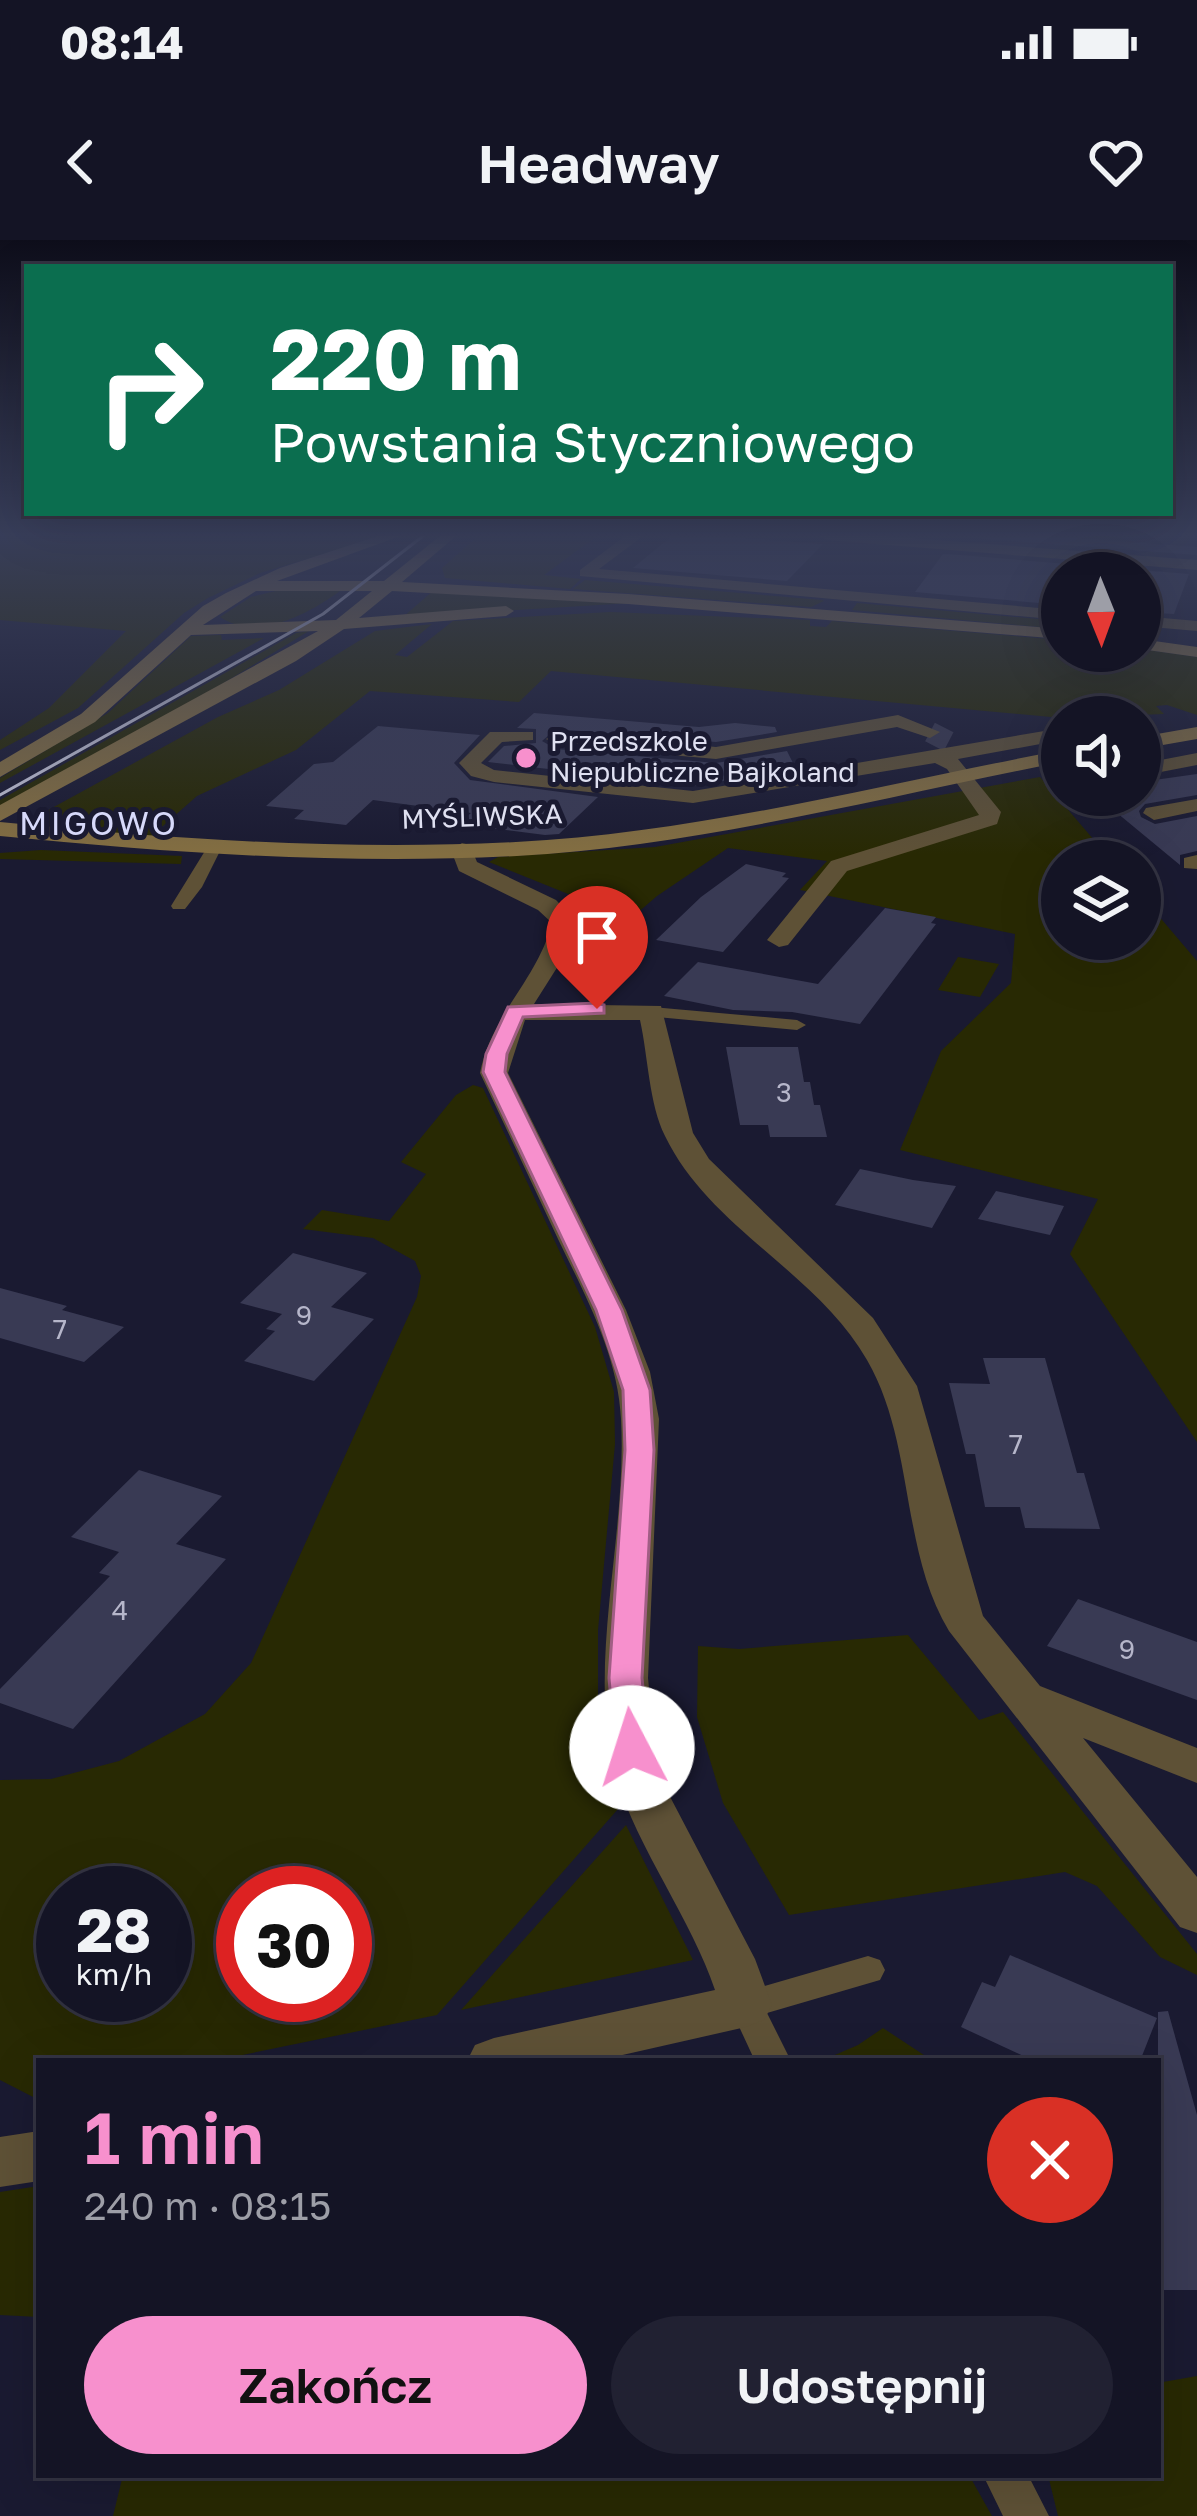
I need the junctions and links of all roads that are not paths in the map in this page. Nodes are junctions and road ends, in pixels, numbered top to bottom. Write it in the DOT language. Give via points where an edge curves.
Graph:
graph roads {
  1 [pos="172,642"];
  2 [pos="308,642"];
  3 [pos="1161,647"];
  4 [pos="1197,652"];
  5 [pos="930,732"];
  6 [pos="1197,733"];
  7 [pos="526,736"];
  8 [pos="556,739"];
  9 [pos="1041,739"];
  10 [pos="1161,739"];
  11 [pos="1161,746"];
  12 [pos="1041,756"];
  13 [pos="955,757"];
  14 [pos="1197,759"];
  15 [pos="1161,766"];
  16 [pos="0,770"];
  17 [pos="1197,805"];
  18 [pos="1161,812"];
  19 [pos="0,814"];
  20 [pos="0,829"];
  21 [pos="213,848"];
  22 [pos="462,850"];
  23 [pos="179,905"];
  24 [pos="779,940"];
  25 [pos="515,1012"];
  26 [pos="652,1012"];
  27 [pos="797,1025"];
  28 [pos="1022,1696"];
  29 [pos="1197,1766"];
  30 [pos="1197,1913"];
  31 [pos="868,1970"];
  32 [pos="746,2005"];
  33 [pos="508,2058"];
  34 [pos="772,2058"];
  35 [pos="36,2156"];
  36 [pos="0,2162"];
  37 [pos="1006,2478"];
  38 [pos="1027,2516"];
  1 -- 16 [label="street" via="88,718"];
  2 -- 19 [label="street"];
  3 -- 4 [label="street"];
  5 -- 8 [label="street" via="898,721 716,753"];
  6 -- 10 [label="street"];
  7 -- 13 [label="street, MYŚLIWSKA" via="497,736 469,763 494,776 693,796"];
  9 -- 13 [label="street, MYŚLIWSKA"];
  11 -- 14 [label="street"];
  12 -- 13 [label="street, MYŚLIWSKA"];
  13 -- 22 [label="street, MYŚLIWSKA" via="667,832"];
  13 -- 24 [label="street" via="988,819 839,866"];
  14 -- 15 [label="street"];
  17 -- 18 [label="street"];
  20 -- 21 [label="street, MYŚLIWSKA"];
  21 -- 22 [label="street, MYŚLIWSKA"];
  21 -- 23 [label="lane"];
  22 -- 25 [label="street" via="467,866 565,922"];
  25 -- 26 [label="street"];
  25 -- 32 [label="street" via="494,1072 609,1310 637,1390 626,1678 632,1748 643,1789"];
  26 -- 27 [label="lane"];
  26 -- 28 [label="street" via="685,1147 729,1202 810,1269 882,1354 901,1390 947,1584 964,1621"];
  28 -- 29 [label="street"];
  28 -- 30 [label="street"];
  31 -- 32 [label="lane"];
  32 -- 33 [label="street"];
  32 -- 34 [label="lane"];
  35 -- 36 [label="street"];
  37 -- 38 [label="lane"];
}
